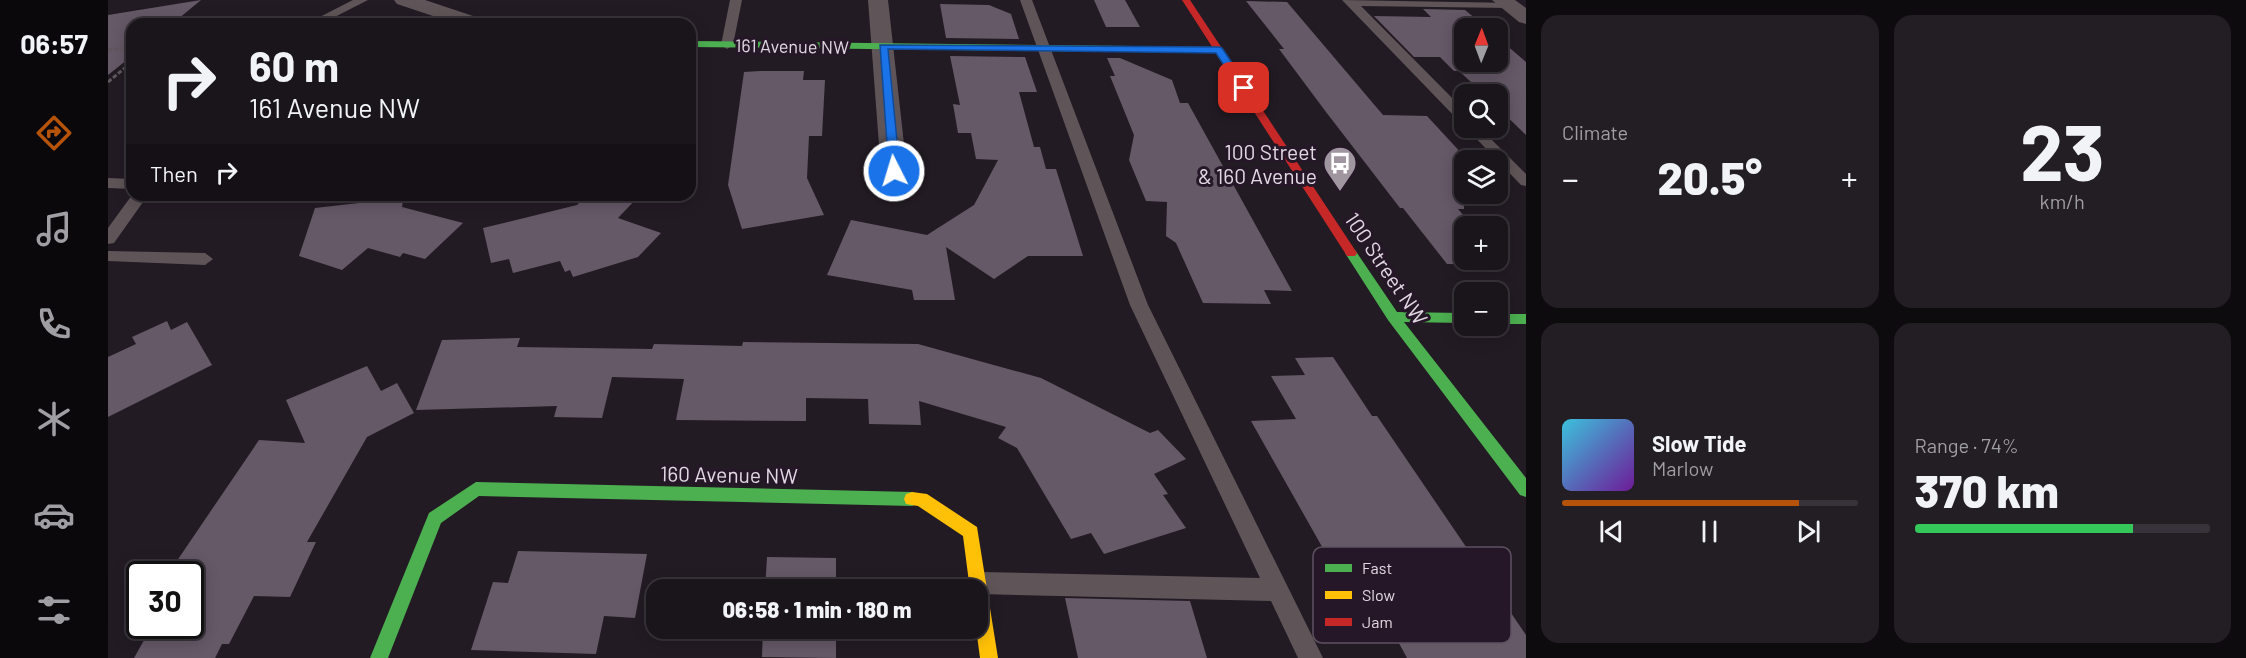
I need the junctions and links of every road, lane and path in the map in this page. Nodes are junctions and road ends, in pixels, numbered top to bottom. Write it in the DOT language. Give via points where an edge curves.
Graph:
graph roads {
  1 [pos="362,0"];
  2 [pos="736,0"];
  3 [pos="878,0"];
  4 [pos="1026,0"];
  5 [pos="1186,0"];
  6 [pos="409,2"];
  7 [pos="1350,2"];
  8 [pos="1506,2"];
  9 [pos="324,18"];
  10 [pos="459,18"];
  11 [pos="1526,18"];
  12 [pos="696,44"];
  13 [pos="727,45"];
  14 [pos="126,47"];
  15 [pos="883,47"];
  16 [pos="1042,48"];
  17 [pos="108,50"];
  18 [pos="1219,50"];
  19 [pos="126,67"];
  20 [pos="108,82"];
  21 [pos="1454,108"];
  22 [pos="1483,138"];
  23 [pos="894,171"];
  24 [pos="1526,182"];
  25 [pos="108,183"];
  26 [pos="126,184"];
  27 [pos="136,201"];
  28 [pos="108,239"];
  29 [pos="108,256"];
  30 [pos="205,259"];
  31 [pos="1393,317"];
  32 [pos="1454,318"];
  33 [pos="1508,319"];
  34 [pos="1526,319"];
  35 [pos="1526,490"];
  36 [pos="978,579"];
  37 [pos="988,583"];
  38 [pos="1276,590"];
  39 [pos="986,639"];
  40 [pos="380,658"];
  41 [pos="989,658"];
  42 [pos="1311,658"];
  1 -- 9 [label="lane"];
  2 -- 13 [label="lane"];
  3 -- 15 [label="street"];
  4 -- 16 [label="lane"];
  5 -- 18 [label="street, 100 Street NW"];
  6 -- 10 [label="street"];
  7 -- 8 [label="lane"];
  7 -- 21 [label="lane"];
  8 -- 11 [label="street"];
  12 -- 13 [label="street, 161 Avenue NW"];
  13 -- 15 [label="street, 161 Avenue NW"];
  14 -- 17 [label="path"];
  15 -- 16 [label="street, 161 Avenue NW"];
  15 -- 23 [label="street"];
  16 -- 18 [label="street, 161 Avenue NW"];
  16 -- 38 [label="lane" via="1139,306"];
  18 -- 31 [label="street, 100 Street NW"];
  19 -- 20 [label="path"];
  22 -- 24 [label="lane"];
  25 -- 26 [label="lane"];
  27 -- 28 [label="lane"];
  29 -- 30 [label="lane"];
  31 -- 32 [label="street"];
  31 -- 35 [label="street, 100 Street NW"];
  33 -- 34 [label="street"];
  36 -- 40 [label="street, 160 Avenue NW" via="971,532 921,499 476,489 435,518"];
  37 -- 38 [label="lane"];
  38 -- 42 [label="lane"];
  39 -- 41 [label="street"];
}
